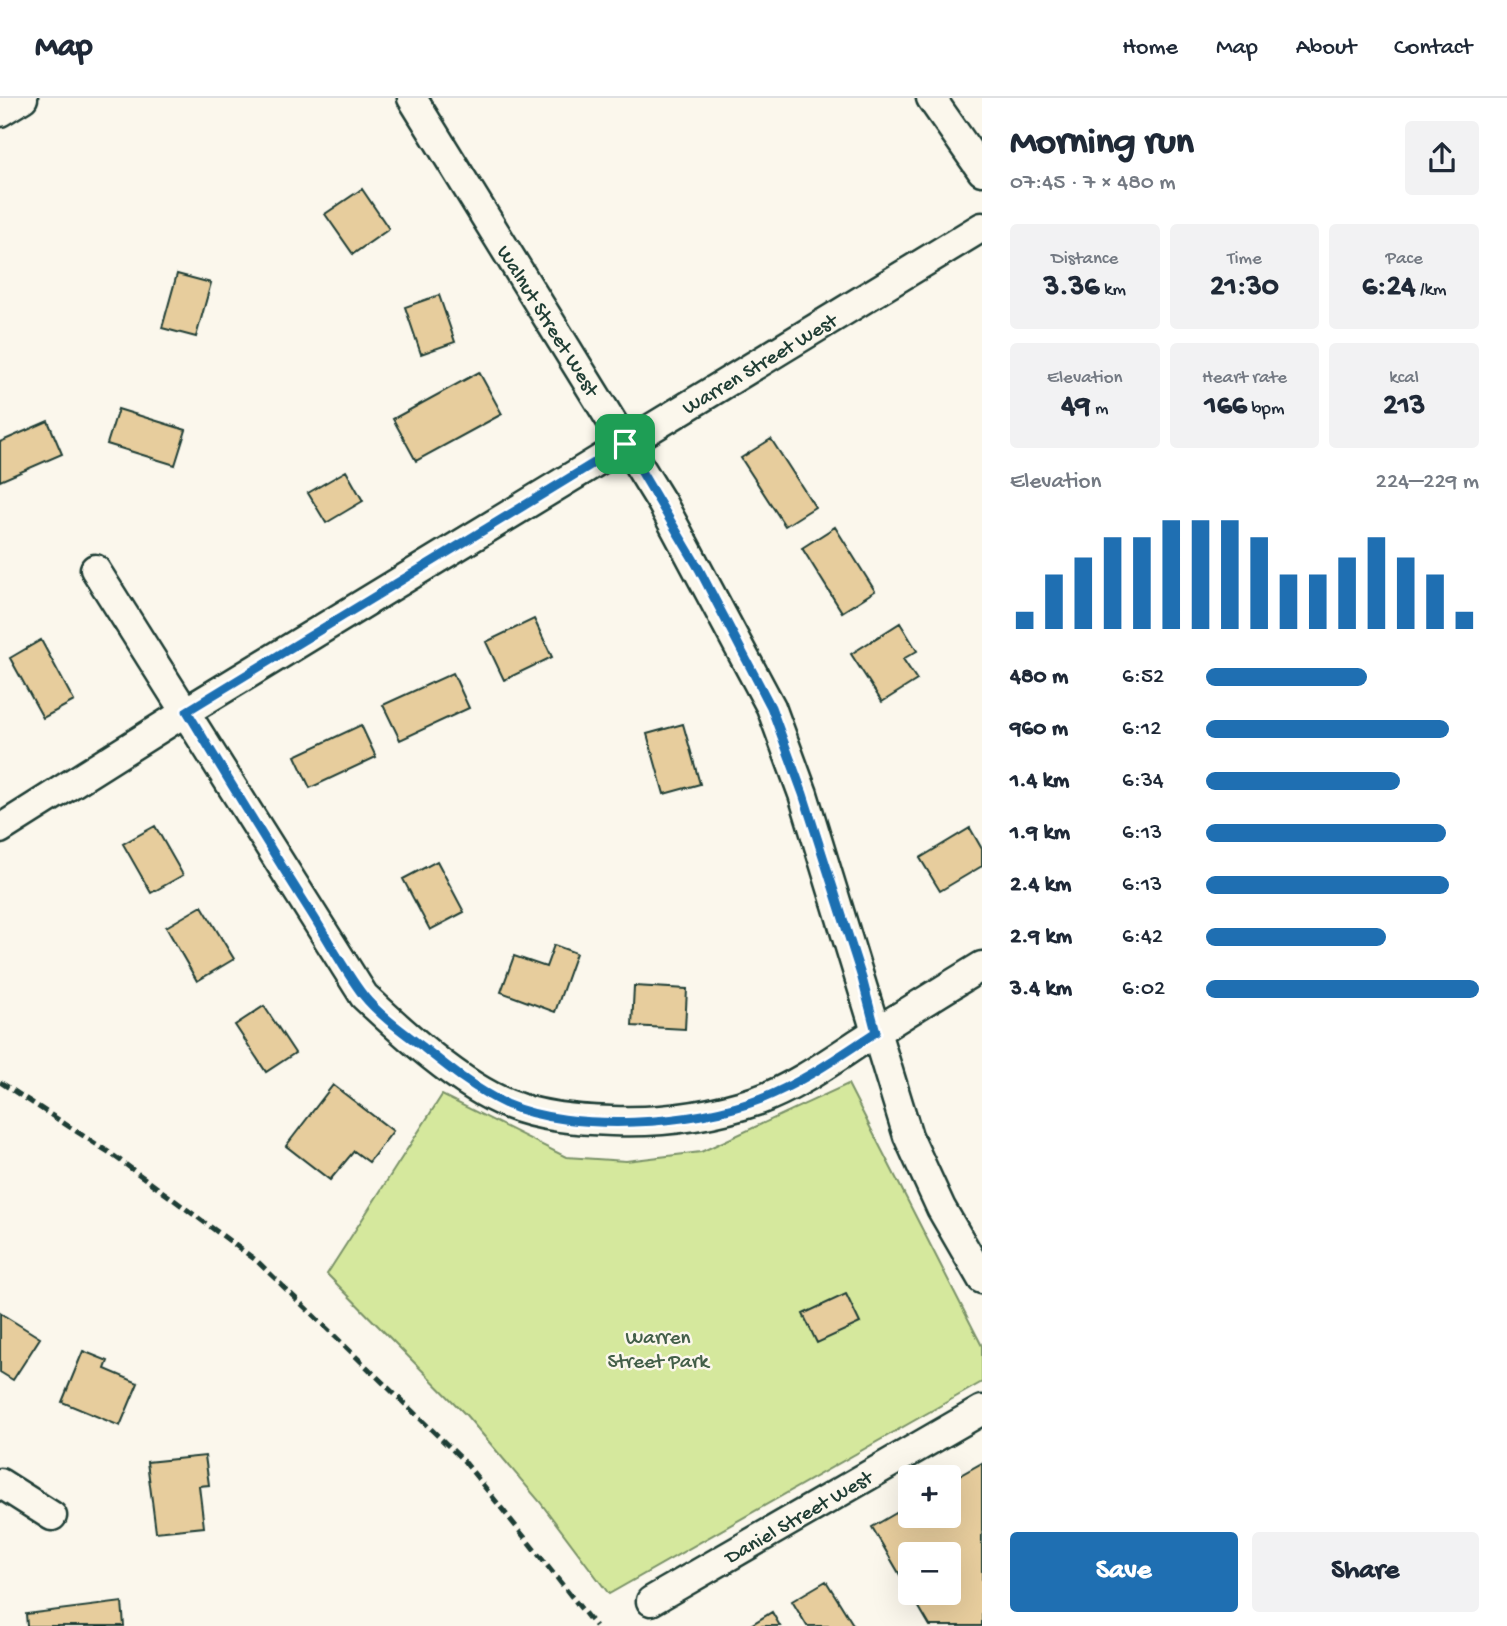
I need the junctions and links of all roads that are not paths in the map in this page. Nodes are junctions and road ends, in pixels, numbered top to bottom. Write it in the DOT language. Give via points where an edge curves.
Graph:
graph roads {
  1 [pos="23,98"];
  2 [pos="412,98"];
  3 [pos="931,98"];
  4 [pos="0,112"];
  5 [pos="982,171"];
  6 [pos="982,227"];
  7 [pos="625,444"];
  8 [pos="95,569"];
  9 [pos="187,711"];
  10 [pos="0,829"];
  11 [pos="982,966"];
  12 [pos="876,1032"];
  13 [pos="982,1279"];
  14 [pos="982,1410"];
  15 [pos="0,1483"];
  16 [pos="52,1516"];
  17 [pos="651,1601"];
  1 -- 4 [label="street"];
  2 -- 7 [label="street, Walnut Street West"];
  3 -- 5 [label="street"];
  6 -- 7 [label="street, Warren Street West"];
  7 -- 9 [label="street, Warren Street West"];
  7 -- 12 [label="street, Walnut Street West" via="693,558 771,707 803,794"];
  8 -- 9 [label="street"];
  9 -- 10 [label="street, Warren Street West"];
  9 -- 12 [label="street" via="364,996 459,1076 506,1104 583,1120 635,1122 706,1115 760,1099 803,1079"];
  11 -- 12 [label="street"];
  12 -- 13 [label="street, Walnut Street West" via="908,1136 941,1208"];
  14 -- 17 [label="street, Daniel Street West"];
  15 -- 16 [label="street"];
}
